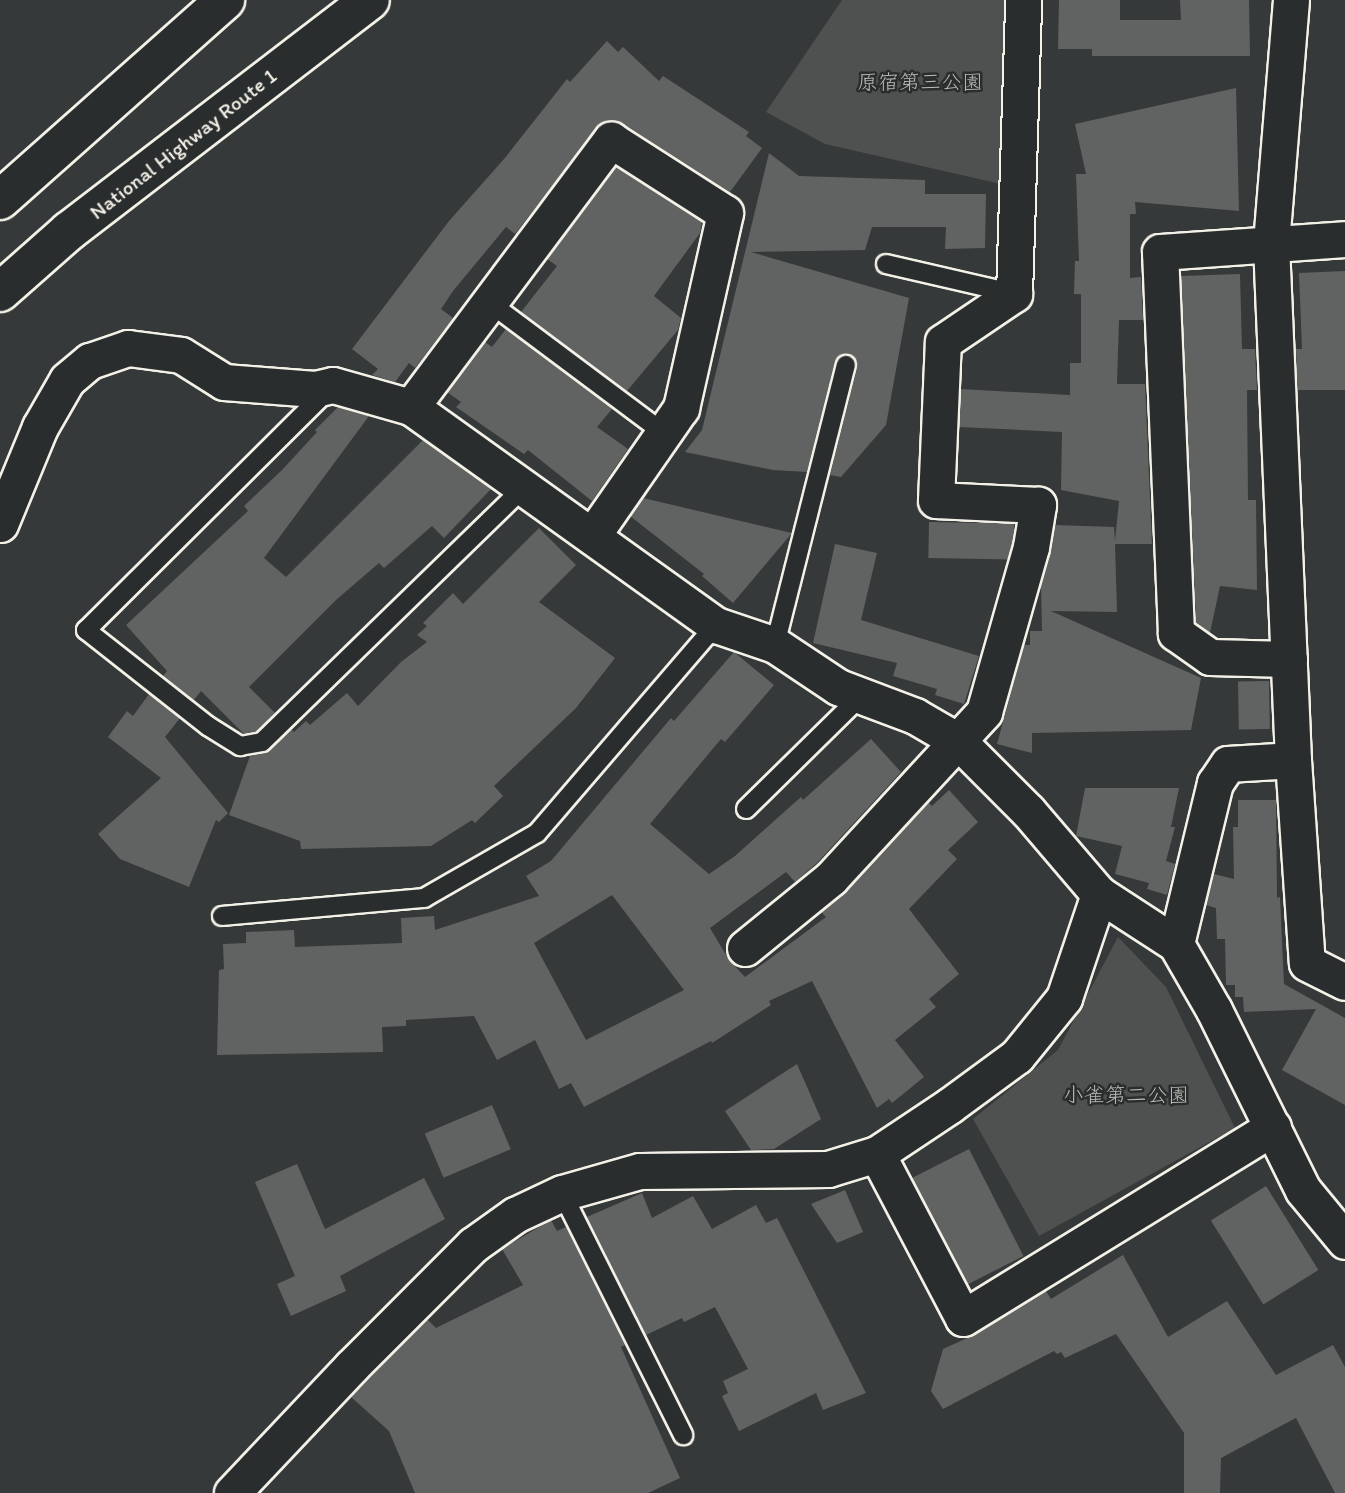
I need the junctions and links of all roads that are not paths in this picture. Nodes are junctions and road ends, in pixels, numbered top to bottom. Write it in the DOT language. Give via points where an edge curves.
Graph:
graph roads {
  1 [pos="225,0"];
  2 [pos="370,0"];
  3 [pos="1023,0"];
  4 [pos="1291,0"];
  5 [pos="0,200"];
  6 [pos="1345,239"];
  7 [pos="1271,244"];
  8 [pos="886,264"];
  9 [pos="0,292"];
  10 [pos="1014,294"];
  11 [pos="490,303"];
  12 [pos="846,365"];
  13 [pos="324,387"];
  14 [pos="411,407"];
  15 [pos="664,433"];
  16 [pos="525,486"];
  17 [pos="0,524"];
  18 [pos="592,536"];
  19 [pos="716,625"];
  20 [pos="775,645"];
  21 [pos="1289,659"];
  22 [pos="862,696"];
  23 [pos="958,740"];
  24 [pos="1293,760"];
  25 [pos="746,809"];
  26 [pos="1099,894"];
  27 [pos="222,916"];
  28 [pos="1176,944"];
  29 [pos="745,948"];
  30 [pos="1345,982"];
  31 [pos="1273,1127"];
  32 [pos="877,1154"];
  33 [pos="562,1193"];
  34 [pos="1345,1241"];
  35 [pos="683,1434"];
  36 [pos="232,1493"];
  1 -- 5 [label="highway"];
  2 -- 9 [label="highway, National Highway Route 1" via="69,231"];
  3 -- 10 [label="street"];
  4 -- 7 [label="street"];
  6 -- 7 [label="street"];
  7 -- 21 [label="street"];
  7 -- 21 [label="street" via="1160,252 1172,552 1176,634 1210,657"];
  8 -- 10 [label="lane"];
  10 -- 23 [label="street" via="943,342 936,500 1038,505 1031,547 984,712"];
  11 -- 14 [label="street"];
  11 -- 15 [label="lane"];
  11 -- 15 [label="street" via="611,140 725,213 681,408"];
  12 -- 20 [label="lane"];
  13 -- 14 [label="street"];
  13 -- 16 [label="lane" via="86,629 240,746 262,742"];
  13 -- 17 [label="street" via="224,382 181,355 128,348 90,361 67,380 40,427"];
  14 -- 16 [label="street"];
  15 -- 18 [label="street"];
  16 -- 18 [label="street"];
  18 -- 19 [label="street"];
  19 -- 20 [label="street"];
  19 -- 27 [label="lane" via="537,833 424,898"];
  20 -- 22 [label="street" via="838,687"];
  21 -- 24 [label="street"];
  22 -- 23 [label="street" via="915,716"];
  22 -- 25 [label="lane"];
  23 -- 26 [label="street" via="1028,811"];
  23 -- 29 [label="street" via="831,878"];
  24 -- 28 [label="street" via="1228,764 1215,783"];
  24 -- 30 [label="street" via="1307,963"];
  26 -- 28 [label="street"];
  26 -- 32 [label="street" via="1064,998 1017,1056"];
  28 -- 31 [label="street"];
  31 -- 32 [label="street" via="963,1318"];
  31 -- 34 [label="street" via="1303,1190"];
  32 -- 33 [label="street" via="828,1169 794,1172 640,1171"];
  33 -- 35 [label="lane"];
  33 -- 36 [label="street" via="515,1215 473,1245"];
}
